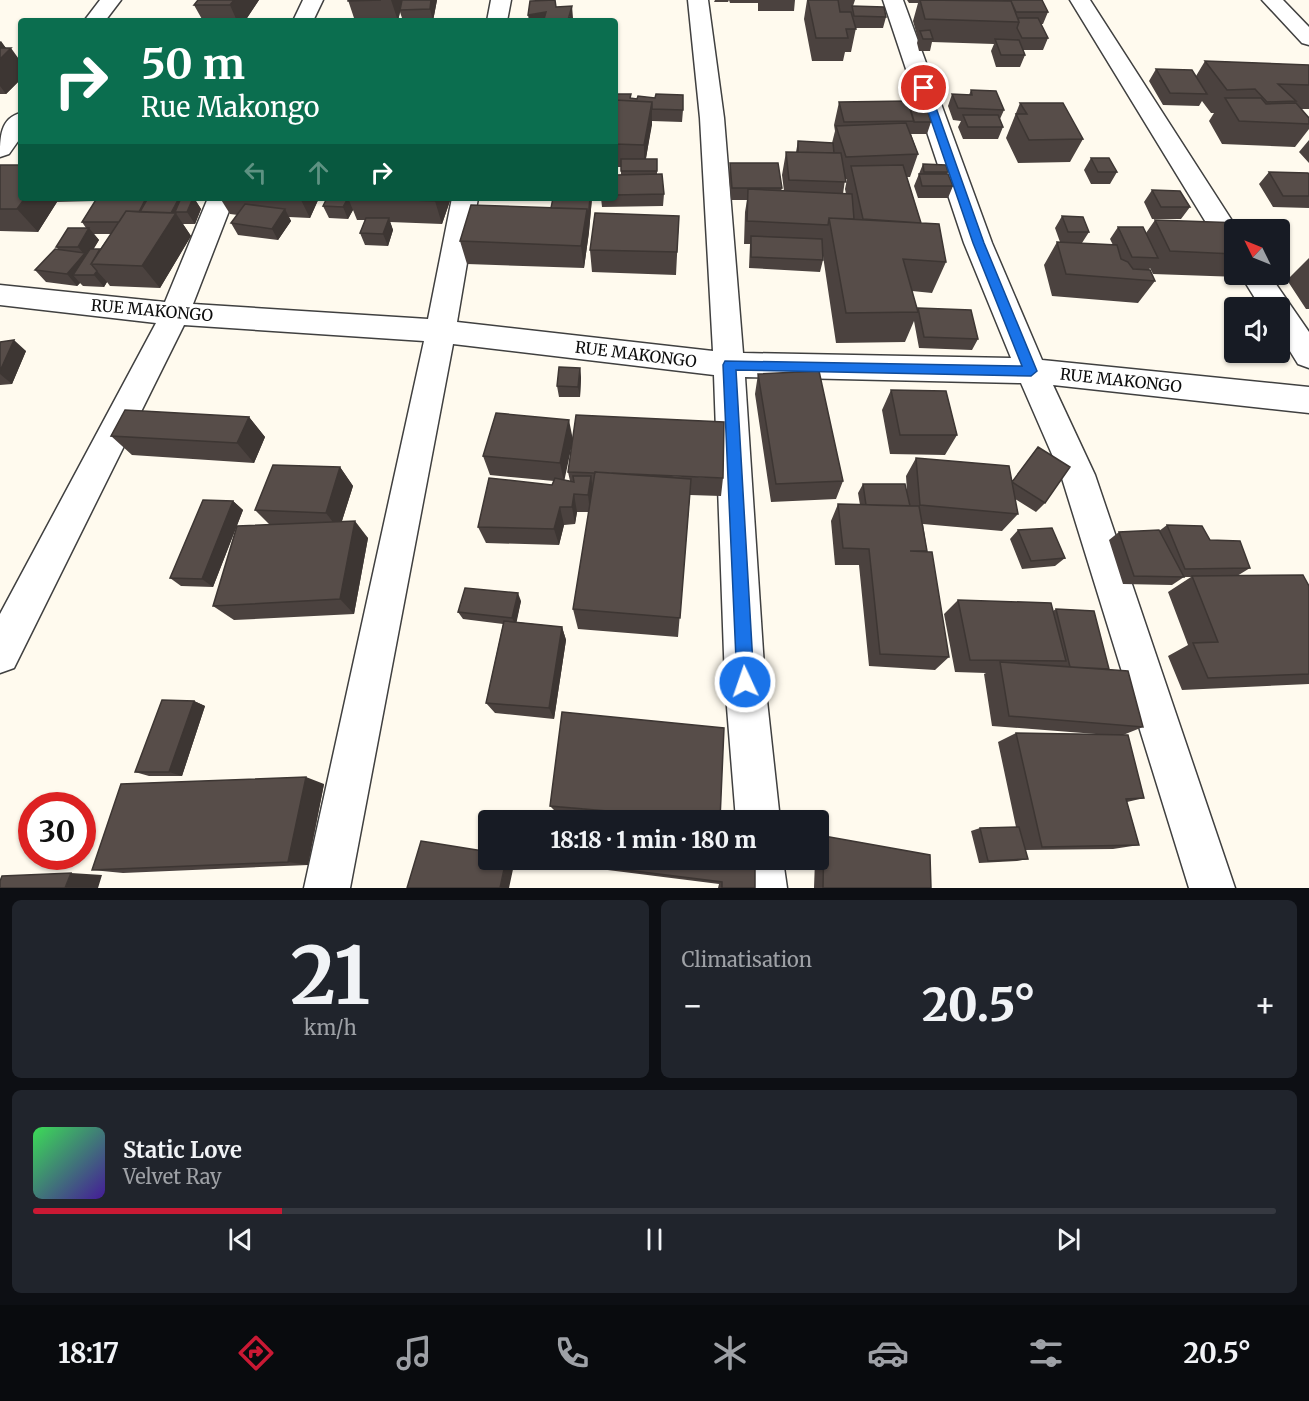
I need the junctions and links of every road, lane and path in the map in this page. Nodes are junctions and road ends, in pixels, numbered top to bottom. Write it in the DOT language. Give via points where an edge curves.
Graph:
graph roads {
  1 [pos="111,0"];
  2 [pos="313,0"];
  3 [pos="501,0"];
  4 [pos="698,0"];
  5 [pos="893,0"];
  6 [pos="1080,0"];
  7 [pos="1272,0"];
  8 [pos="96,18"];
  9 [pos="304,18"];
  10 [pos="498,18"];
  11 [pos="1309,39"];
  12 [pos="18,124"];
  13 [pos="0,149"];
  14 [pos="220,201"];
  15 [pos="464,201"];
  16 [pos="1224,229"];
  17 [pos="0,295"];
  18 [pos="175,314"];
  19 [pos="1290,327"];
  20 [pos="441,331"];
  21 [pos="1309,356"];
  22 [pos="729,365"];
  23 [pos="1031,371"];
  24 [pos="1309,399"];
  25 [pos="0,654"];
  26 [pos="757,810"];
  27 [pos="762,870"];
  28 [pos="327,888"];
  29 [pos="764,888"];
  30 [pos="1212,888"];
  1 -- 8 [label="street"];
  2 -- 9 [label="street"];
  3 -- 10 [label="street"];
  4 -- 22 [label="street" via="712,118"];
  5 -- 23 [label="street" via="978,243"];
  6 -- 16 [label="street"];
  7 -- 11 [label="street"];
  12 -- 13 [label="street"];
  14 -- 18 [label="street"];
  15 -- 20 [label="street"];
  17 -- 18 [label="street, RUE MAKONGO"];
  18 -- 20 [label="street, RUE MAKONGO"];
  18 -- 25 [label="street"];
  19 -- 21 [label="street"];
  20 -- 22 [label="street, RUE MAKONGO"];
  20 -- 28 [label="street"];
  22 -- 23 [label="street, RUE MAKONGO"];
  22 -- 26 [label="street" via="745,682"];
  23 -- 24 [label="street, RUE MAKONGO"];
  23 -- 30 [label="street" via="1078,475"];
  27 -- 29 [label="street"];
}
